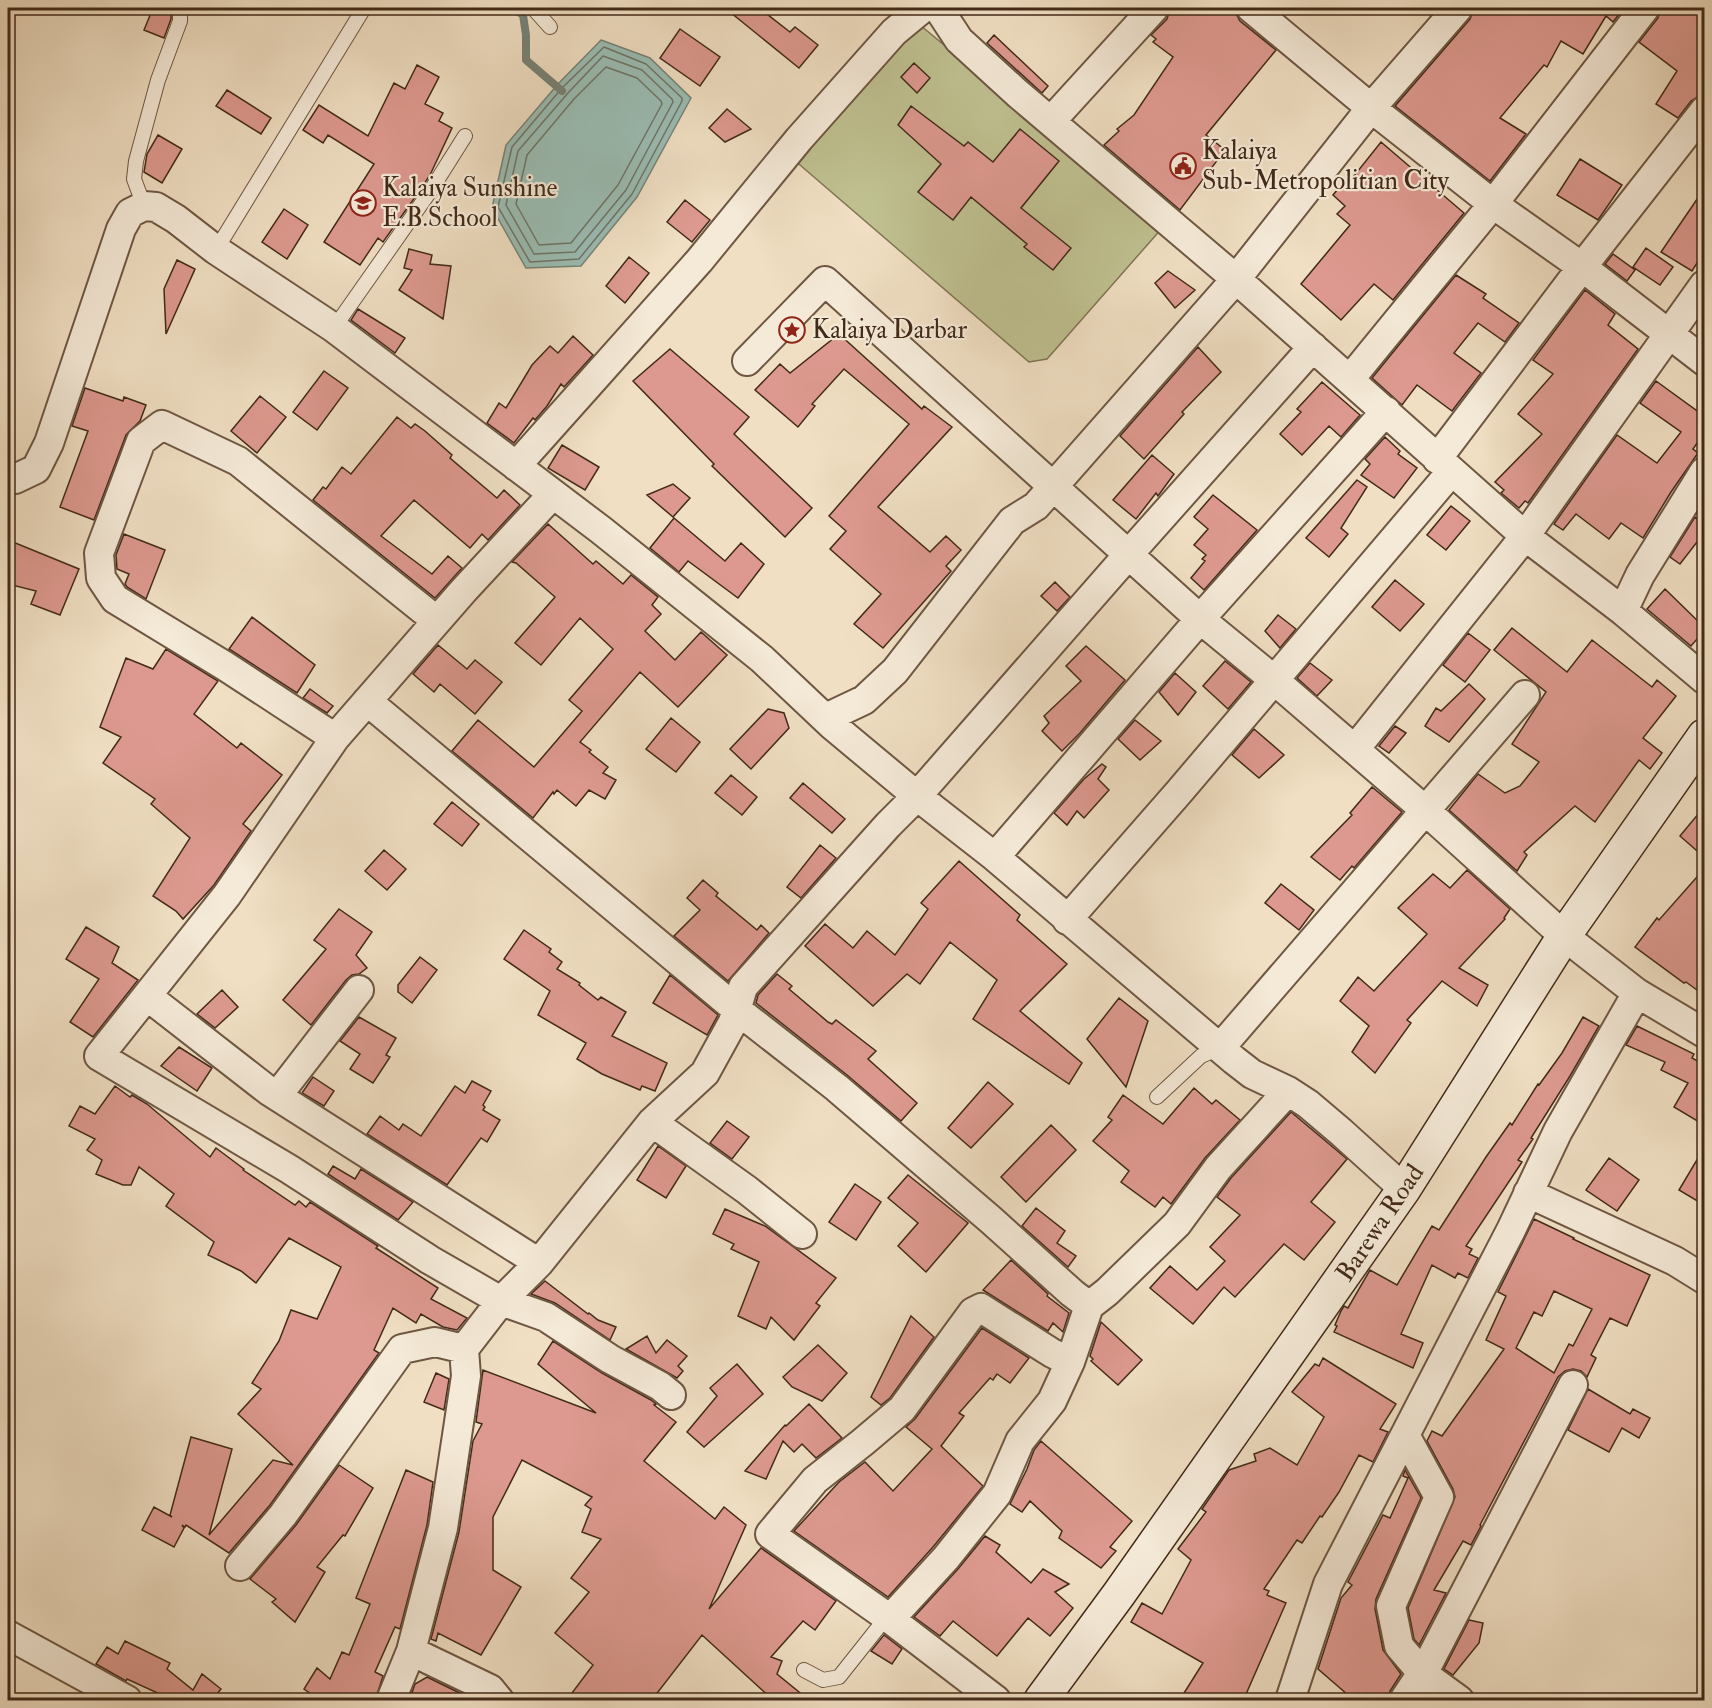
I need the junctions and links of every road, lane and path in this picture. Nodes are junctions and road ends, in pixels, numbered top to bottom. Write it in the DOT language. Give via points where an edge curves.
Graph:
graph roads {
  1 [pos="180,8"];
  2 [pos="364,8"];
  3 [pos="532,8"];
  4 [pos="923,8"];
  5 [pos="938,8"];
  6 [pos="1154,8"];
  7 [pos="1251,8"];
  8 [pos="1458,8"];
  9 [pos="1645,8"];
  10 [pos="550,27"];
  11 [pos="1371,108"];
  12 [pos="1704,111"];
  13 [pos="1051,121"];
  14 [pos="465,136"];
  15 [pos="1492,204"];
  16 [pos="144,206"];
  17 [pos="216,250"];
  18 [pos="1582,267"];
  19 [pos="1236,279"];
  20 [pos="1704,285"];
  21 [pos="334,328"];
  22 [pos="1671,334"];
  23 [pos="1313,347"];
  24 [pos="747,361"];
  25 [pos="1704,361"];
  26 [pos="1350,379"];
  27 [pos="1386,411"];
  28 [pos="516,466"];
  29 [pos="1444,466"];
  30 [pos="1704,472"];
  31 [pos="8,476"];
  32 [pos="1052,486"];
  33 [pos="553,494"];
  34 [pos="1525,536"];
  35 [pos="1128,555"];
  36 [pos="1623,611"];
  37 [pos="1200,619"];
  38 [pos="437,621"];
  39 [pos="1273,679"];
  40 [pos="1704,679"];
  41 [pos="1526,695"];
  42 [pos="367,701"];
  43 [pos="826,718"];
  44 [pos="1704,736"];
  45 [pos="335,738"];
  46 [pos="1354,749"];
  47 [pos="917,796"];
  48 [pos="1426,811"];
  49 [pos="995,857"];
  50 [pos="1067,920"];
  51 [pos="1564,936"];
  52 [pos="359,990"];
  53 [pos="1637,993"];
  54 [pos="147,996"];
  55 [pos="736,1009"];
  56 [pos="1704,1033"];
  57 [pos="1220,1048"];
  58 [pos="1288,1091"];
  59 [pos="277,1096"];
  60 [pos="1157,1097"];
  61 [pos="652,1122"];
  62 [pos="1404,1189"];
  63 [pos="1528,1194"];
  64 [pos="802,1234"];
  65 [pos="539,1263"];
  66 [pos="1704,1279"];
  67 [pos="501,1301"];
  68 [pos="1089,1306"];
  69 [pos="464,1349"];
  70 [pos="1071,1362"];
  71 [pos="1573,1385"];
  72 [pos="671,1395"];
  73 [pos="1405,1435"];
  74 [pos="240,1566"];
  75 [pos="890,1619"];
  76 [pos="8,1635"];
  77 [pos="411,1651"];
  78 [pos="804,1670"];
  79 [pos="1422,1673"];
  80 [pos="127,1701"];
  81 [pos="391,1701"];
  82 [pos="499,1701"];
  83 [pos="996,1701"];
  84 [pos="1041,1701"];
  85 [pos="1290,1701"];
  86 [pos="1404,1701"];
  87 [pos="1459,1701"];
  1 -- 16 [label="lane" via="180,21 158,80 136,161 134,180"];
  2 -- 17 [label="lane"];
  3 -- 10 [label="lane"];
  4 -- 28 [label="street" via="886,41 699,261"];
  5 -- 13 [label="street" via="959,40"];
  6 -- 13 [label="street"];
  7 -- 11 [label="street"];
  8 -- 11 [label="street"];
  9 -- 15 [label="street"];
  11 -- 15 [label="street"];
  11 -- 19 [label="street"];
  12 -- 18 [label="street"];
  13 -- 19 [label="street"];
  14 -- 21 [label="lane"];
  15 -- 18 [label="street"];
  15 -- 26 [label="street"];
  16 -- 17 [label="street" via="156,207 176,219"];
  16 -- 31 [label="street" via="130,213 113,247 49,442 36,469 15,478"];
  17 -- 21 [label="street"];
  18 -- 22 [label="street"];
  18 -- 29 [label="street"];
  19 -- 23 [label="street"];
  19 -- 32 [label="street"];
  20 -- 22 [label="street"];
  21 -- 28 [label="street"];
  22 -- 25 [label="street"];
  22 -- 34 [label="street"];
  23 -- 26 [label="street"];
  23 -- 35 [label="street"];
  24 -- 32 [label="street" via="825,282"];
  26 -- 27 [label="street"];
  27 -- 29 [label="street"];
  27 -- 37 [label="street"];
  28 -- 33 [label="street"];
  29 -- 34 [label="street"];
  29 -- 39 [label="street"];
  30 -- 36 [label="street" via="1640,575"];
  32 -- 35 [label="street"];
  32 -- 43 [label="street" via="1036,506 1012,521 895,671 864,700"];
  33 -- 38 [label="street"];
  33 -- 43 [label="street" via="762,659"];
  34 -- 36 [label="street"];
  34 -- 46 [label="street"];
  35 -- 37 [label="street"];
  35 -- 47 [label="street"];
  36 -- 40 [label="street"];
  37 -- 39 [label="street"];
  37 -- 49 [label="street"];
  38 -- 42 [label="street"];
  38 -- 45 [label="street" via="238,460 162,425 141,441 99,553 101,578 115,599"];
  39 -- 46 [label="street"];
  39 -- 50 [label="street"];
  41 -- 48 [label="street"];
  42 -- 45 [label="street"];
  42 -- 55 [label="street"];
  43 -- 47 [label="street"];
  44 -- 51 [label="main road, Barewa Road"];
  45 -- 54 [label="street" via="227,895"];
  46 -- 48 [label="street"];
  47 -- 49 [label="street"];
  47 -- 55 [label="street" via="743,987"];
  48 -- 51 [label="street"];
  48 -- 57 [label="street"];
  49 -- 50 [label="street"];
  50 -- 57 [label="street"];
  51 -- 53 [label="street"];
  51 -- 62 [label="main road, Barewa Road"];
  52 -- 59 [label="street"];
  53 -- 56 [label="street"];
  53 -- 63 [label="street" via="1558,1131"];
  54 -- 59 [label="street"];
  54 -- 67 [label="street" via="99,1056"];
  55 -- 61 [label="street" via="705,1073"];
  55 -- 68 [label="street" via="837,1088"];
  57 -- 58 [label="street" via="1252,1074"];
  57 -- 60 [label="lane" via="1201,1056"];
  58 -- 62 [label="street" via="1341,1131"];
  58 -- 68 [label="street" via="1218,1168 1178,1224"];
  59 -- 65 [label="street"];
  61 -- 64 [label="street"];
  61 -- 65 [label="street"];
  62 -- 84 [label="main road, Barewa Road"];
  63 -- 66 [label="street" via="1675,1260"];
  63 -- 73 [label="street"];
  65 -- 67 [label="street"];
  67 -- 69 [label="street"];
  67 -- 72 [label="street" via="546,1317"];
  68 -- 70 [label="street"];
  69 -- 74 [label="street" via="435,1342 402,1349 283,1515"];
  69 -- 77 [label="street" via="466,1377 442,1527"];
  70 -- 75 [label="street" via="1052,1401 1020,1442 997,1494"];
  70 -- 75 [label="street" via="981,1308 973,1312 902,1408 814,1480 770,1534"];
  71 -- 79 [label="street"];
  73 -- 79 [label="street" via="1439,1497 1391,1606 1399,1646"];
  73 -- 85 [label="street" via="1328,1584"];
  75 -- 78 [label="lane" via="839,1677 823,1680"];
  75 -- 83 [label="street"];
  76 -- 80 [label="street"];
  77 -- 81 [label="street"];
  77 -- 82 [label="street" via="490,1689"];
  79 -- 86 [label="street"];
  79 -- 87 [label="street"];
}
